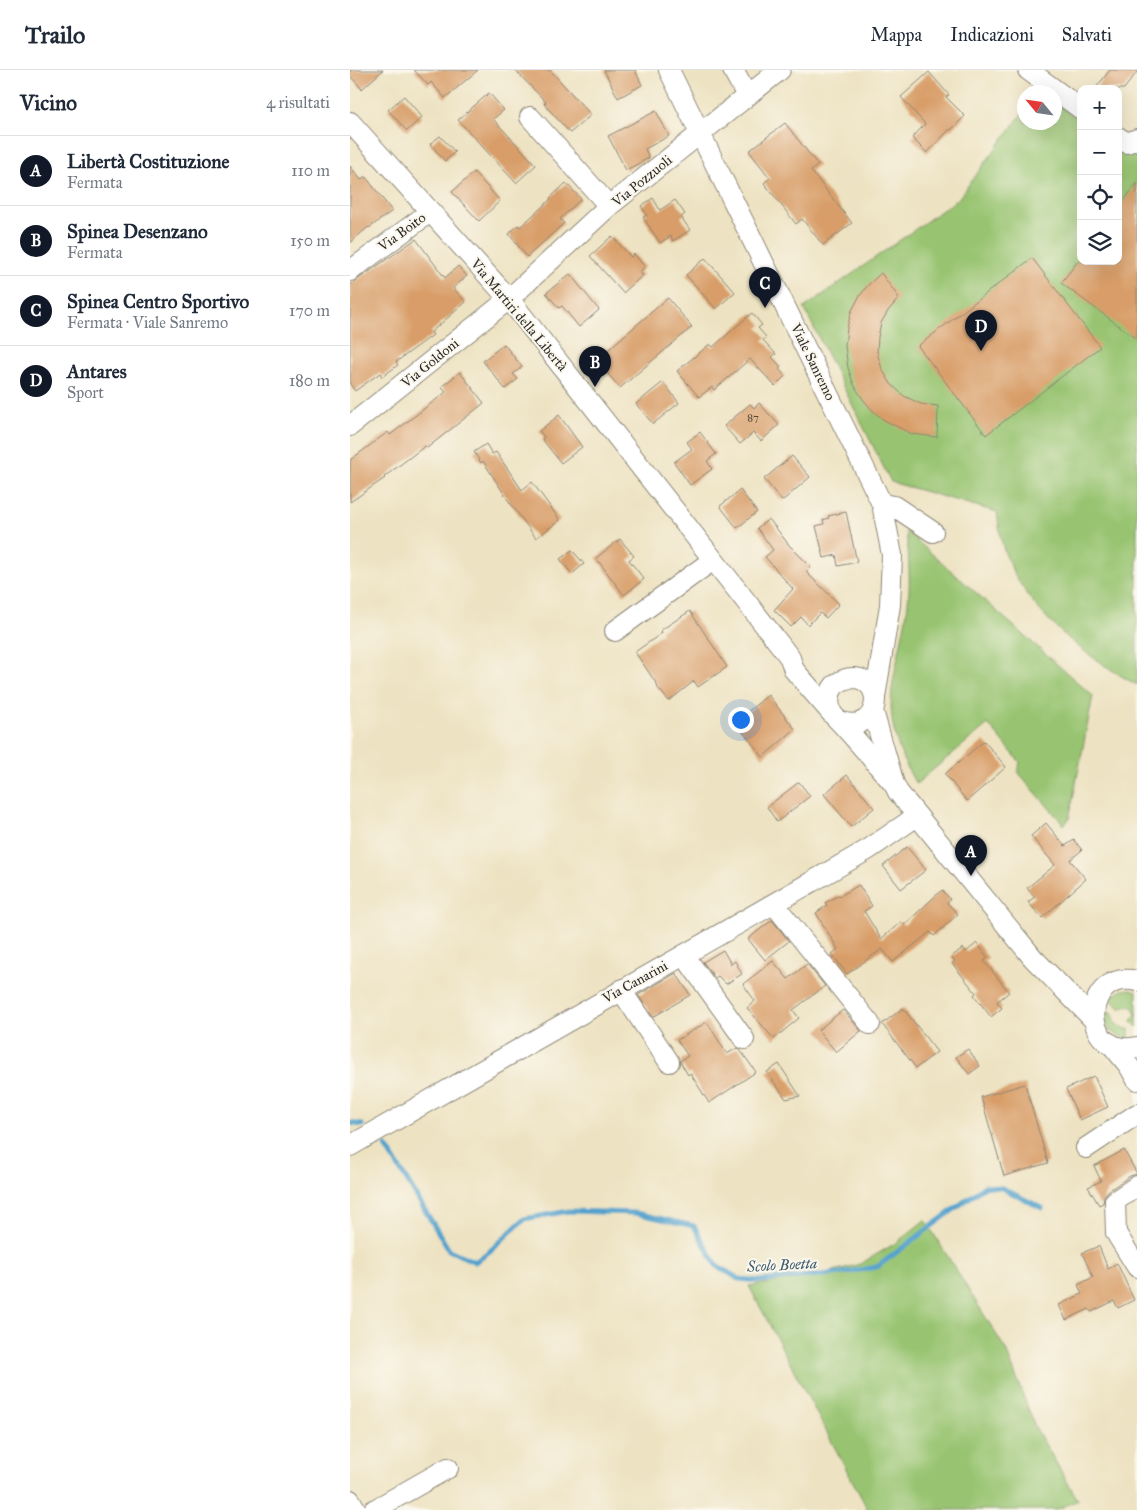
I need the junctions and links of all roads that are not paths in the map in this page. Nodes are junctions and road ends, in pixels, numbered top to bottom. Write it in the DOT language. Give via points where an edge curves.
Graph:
graph roads {
  1 [pos="669,70"];
  2 [pos="734,70"];
  3 [pos="780,70"];
  4 [pos="1028,70"];
  5 [pos="747,96"];
  6 [pos="1077,106"];
  7 [pos="530,117"];
  8 [pos="351,126"];
  9 [pos="699,134"];
  10 [pos="1122,139"];
  11 [pos="1137,139"];
  12 [pos="609,206"];
  13 [pos="430,212"];
  14 [pos="350,270"];
  15 [pos="509,299"];
  16 [pos="350,426"];
  17 [pos="882,504"];
  18 [pos="933,532"];
  19 [pos="713,560"];
  20 [pos="615,631"];
  21 [pos="883,641"];
  22 [pos="790,658"];
  23 [pos="846,680"];
  24 [pos="874,704"];
  25 [pos="837,716"];
  26 [pos="894,784"];
  27 [pos="917,816"];
  28 [pos="774,904"];
  29 [pos="684,955"];
  30 [pos="1051,976"];
  31 [pos="1137,981"];
  32 [pos="621,990"];
  33 [pos="1102,990"];
  34 [pos="1094,1020"];
  35 [pos="870,1024"];
  36 [pos="744,1039"];
  37 [pos="1111,1044"];
  38 [pos="1137,1047"];
  39 [pos="669,1062"];
  40 [pos="1137,1080"];
  41 [pos="1137,1114"];
  42 [pos="350,1146"];
  43 [pos="1086,1148"];
  44 [pos="1137,1186"];
  45 [pos="1137,1267"];
  46 [pos="448,1468"];
  47 [pos="350,1500"];
  48 [pos="356,1510"];
  49 [pos="374,1510"];
  1 -- 9 [label="street, Viale Sanremo"];
  2 -- 5 [label="street"];
  3 -- 5 [label="street, Via Pozzuoli"];
  4 -- 6 [label="street"];
  5 -- 9 [label="street, Via Pozzuoli"];
  7 -- 12 [label="street"];
  8 -- 13 [label="street, Via Martiri della Libertà"];
  9 -- 12 [label="street, Via Pozzuoli"];
  9 -- 17 [label="street, Viale Sanremo"];
  10 -- 11 [label="street" via="1127,143"];
  12 -- 15 [label="street, Via Pozzuoli"];
  13 -- 14 [label="street, Via Boito"];
  13 -- 15 [label="street, Via Martiri della Libertà"];
  15 -- 16 [label="street, Via Goldoni"];
  15 -- 19 [label="street, Via Martiri della Libertà"];
  17 -- 18 [label="street" via="894,506"];
  17 -- 21 [label="street, Viale Sanremo" via="892,555 890,605"];
  19 -- 20 [label="street"];
  19 -- 22 [label="street, Via Martiri della Libertà"];
  21 -- 23 [label="street, Viale Sanremo"];
  21 -- 24 [label="street, Viale Sanremo"];
  22 -- 23 [label="street, Via Martiri della Libertà" via="819,676"];
  22 -- 25 [label="street, Via Martiri della Libertà" via="794,670"];
  23 -- 24 [label="street, Via Martiri della Libertà" via="867,683"];
  23 -- 25 [label="street" via="830,695 829,700"];
  24 -- 25 [label="street" via="870,716 860,723 848,724"];
  24 -- 26 [label="street, Via Martiri della Libertà"];
  25 -- 26 [label="street, Via Martiri della Libertà"];
  26 -- 27 [label="street, Via Martiri della Libertà"];
  27 -- 28 [label="street, Via Canarini" via="869,849"];
  27 -- 30 [label="street, Via Martiri della Libertà"];
  28 -- 29 [label="street, Via Canarini"];
  28 -- 35 [label="street"];
  29 -- 32 [label="street, Via Canarini"];
  29 -- 36 [label="street"];
  30 -- 33 [label="street, Via Martiri della Libertà" via="1086,989"];
  30 -- 34 [label="street, Via Martiri della Libertà"];
  31 -- 33 [label="street" via="1119,980"];
  32 -- 39 [label="street"];
  32 -- 42 [label="street, Via Canarini"];
  33 -- 34 [label="street" via="1094,1008"];
  34 -- 37 [label="street, Via Martiri della Libertà" via="1102,1037"];
  37 -- 38 [label="street" via="1123,1048"];
  37 -- 40 [label="street, Via Martiri della Libertà"];
  41 -- 43 [label="street"];
  44 -- 45 [label="street" via="1115,1201 1116,1233"];
  46 -- 49 [label="street"];
  47 -- 48 [label="street"];
}
